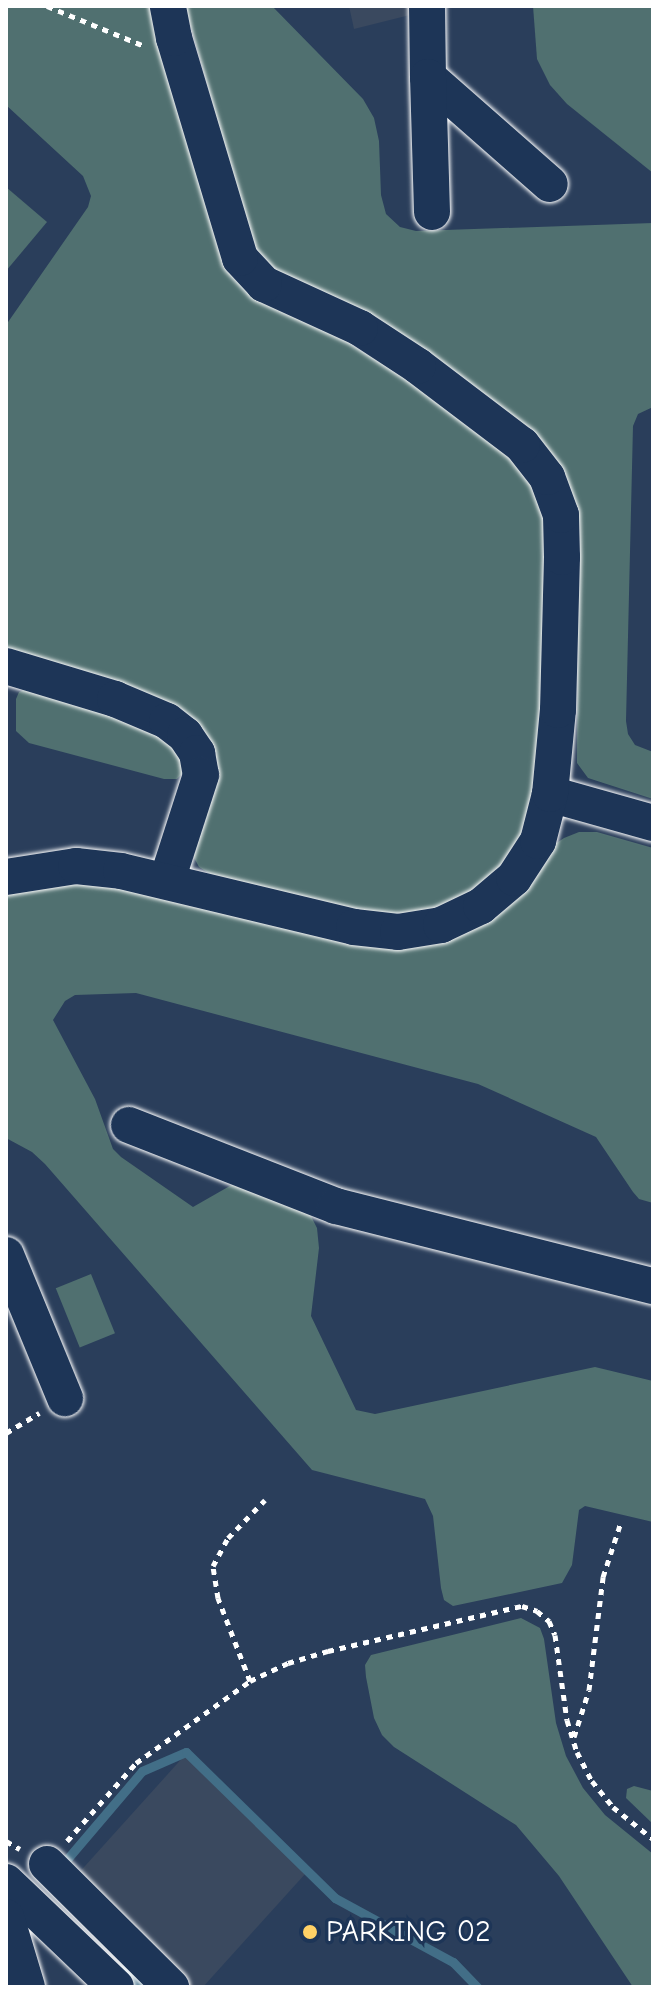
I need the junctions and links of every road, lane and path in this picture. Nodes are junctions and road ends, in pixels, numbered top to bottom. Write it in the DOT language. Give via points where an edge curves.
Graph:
graph roads {
  1 [pos="47,6"];
  2 [pos="168,6"];
  3 [pos="427,6"];
  4 [pos="149,44"];
  5 [pos="428,77"];
  6 [pos="550,184"];
  7 [pos="432,212"];
  8 [pos="6,666"];
  9 [pos="550,794"];
  10 [pos="653,823"];
  11 [pos="6,877"];
  12 [pos="167,880"];
  13 [pos="129,1125"];
  14 [pos="6,1255"];
  15 [pos="653,1286"];
  16 [pos="65,1398"];
  17 [pos="32,1418"];
  18 [pos="6,1433"];
  19 [pos="265,1500"];
  20 [pos="620,1525"];
  21 [pos="250,1681"];
  22 [pos="573,1739"];
  23 [pos="653,1839"];
  24 [pos="47,1864"];
  25 [pos="6,1882"];
  26 [pos="6,1917"];
  27 [pos="27,1987"];
  28 [pos="116,1987"];
  29 [pos="171,1987"];
  1 -- 4 [label="path" via="140,46"];
  2 -- 9 [label="street" via="240,258 264,284 360,328 418,366 522,445 547,477 561,515 562,557"];
  3 -- 5 [label="street"];
  5 -- 6 [label="street"];
  5 -- 7 [label="street"];
  8 -- 12 [label="street" via="115,699 167,721 185,735 197,753 201,775"];
  9 -- 10 [label="street"];
  9 -- 12 [label="street" via="538,841 514,878 481,906 441,925 398,932 354,927"];
  11 -- 12 [label="street" via="76,866"];
  13 -- 15 [label="street" via="336,1206"];
  14 -- 16 [label="street"];
  17 -- 18 [label="path"];
  19 -- 21 [label="path" via="228,1538 213,1566 218,1598"];
  20 -- 22 [label="path" via="603,1577 589,1690"];
  21 -- 22 [label="path" via="328,1651 522,1606 549,1621 555,1635"];
  21 -- 24 [label="path" via="136,1763"];
  22 -- 23 [label="path" via="592,1781 613,1807"];
  24 -- 29 [label="street"];
  25 -- 28 [label="street"];
  26 -- 27 [label="street"];
}
